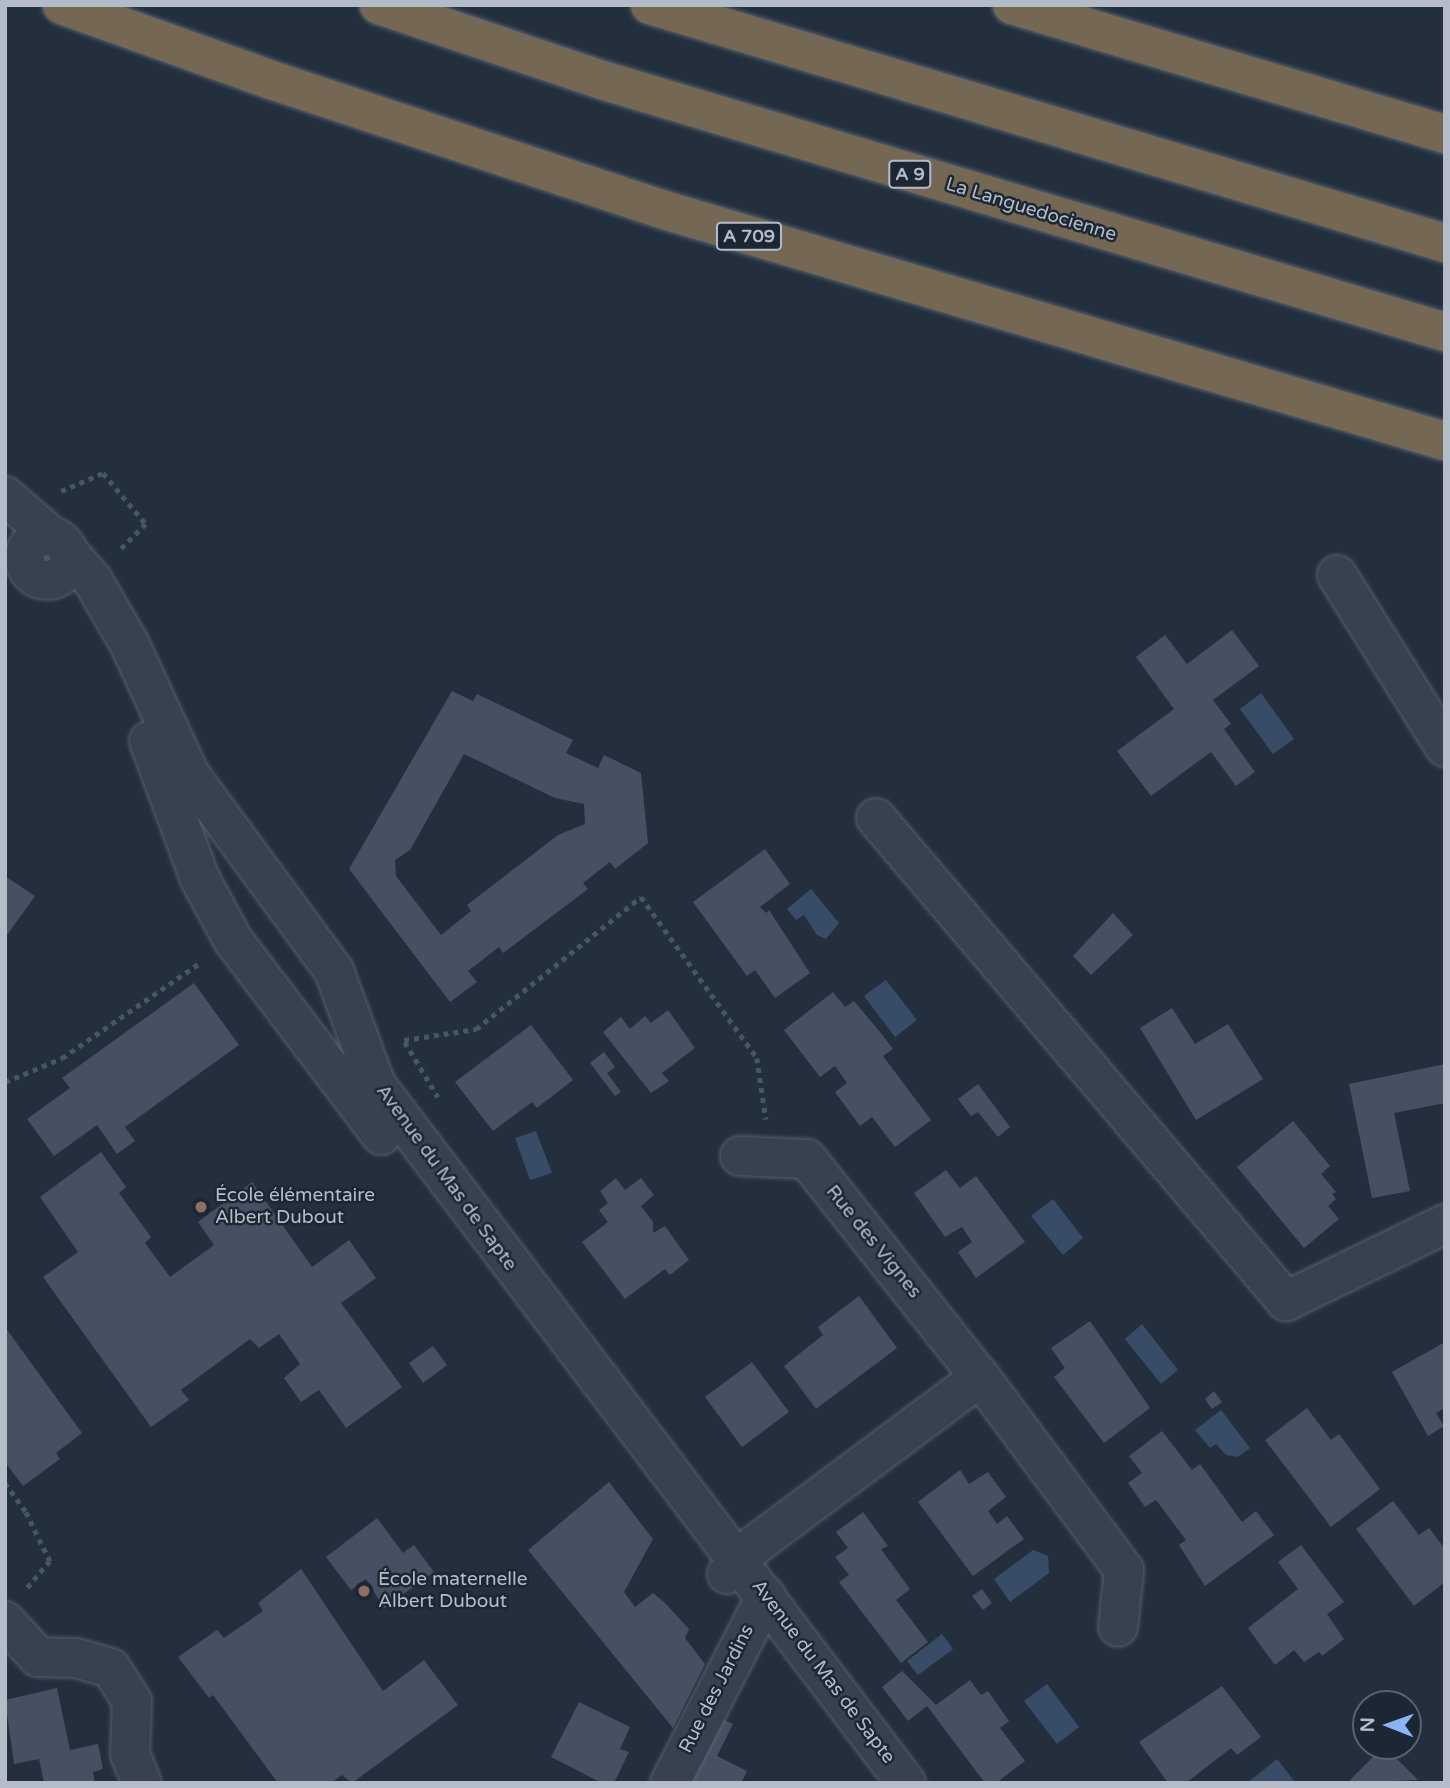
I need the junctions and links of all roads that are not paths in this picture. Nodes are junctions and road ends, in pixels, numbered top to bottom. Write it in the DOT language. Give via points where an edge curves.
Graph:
graph roads {
  1 [pos="62,5"];
  2 [pos="379,5"];
  3 [pos="650,5"];
  4 [pos="1012,5"];
  5 [pos="1445,134"];
  6 [pos="1445,243"];
  7 [pos="1445,332"];
  8 [pos="1445,441"];
  9 [pos="5,496"];
  10 [pos="35,556"];
  11 [pos="1337,575"];
  12 [pos="1445,747"];
  13 [pos="876,818"];
  14 [pos="756,1157"];
  15 [pos="1445,1224"];
  16 [pos="980,1377"];
  17 [pos="734,1567"];
  18 [pos="761,1604"];
  19 [pos="14,1607"];
  20 [pos="1118,1627"];
  21 [pos="142,1783"];
  22 [pos="670,1783"];
  23 [pos="886,1783"];
  24 [pos="906,1783"];
  1 -- 8 [label="highway, A 709" via="271,80 664,210"];
  2 -- 7 [label="highway, La Languedocienne / A 9" via="602,80"];
  3 -- 6 [label="highway"];
  4 -- 5 [label="highway"];
  9 -- 10 [label="street, Avenue du Mas de Sapte"];
  10 -- 17 [label="street, Avenue du Mas de Sapte" via="62,575 104,639 154,753 200,879 233,940 460,1239"];
  10 -- 17 [label="street, Avenue du Mas de Sapte" via="93,581 129,643 190,775 334,971 376,1085"];
  11 -- 12 [label="street"];
  13 -- 15 [label="street" via="1286,1301"];
  14 -- 16 [label="street, Rue des Vignes" via="807,1159"];
  16 -- 17 [label="street"];
  16 -- 20 [label="street, Rue des Vignes" via="1124,1570"];
  17 -- 18 [label="street, Avenue du Mas de Sapte"];
  18 -- 22 [label="street, Rue des Jardins"];
  18 -- 23 [label="street, Avenue du Mas de Sapte"];
  18 -- 24 [label="street, Avenue du Mas de Sapte"];
  19 -- 21 [label="street" via="38,1657 76,1658 111,1668 132,1701 130,1754"];
}
